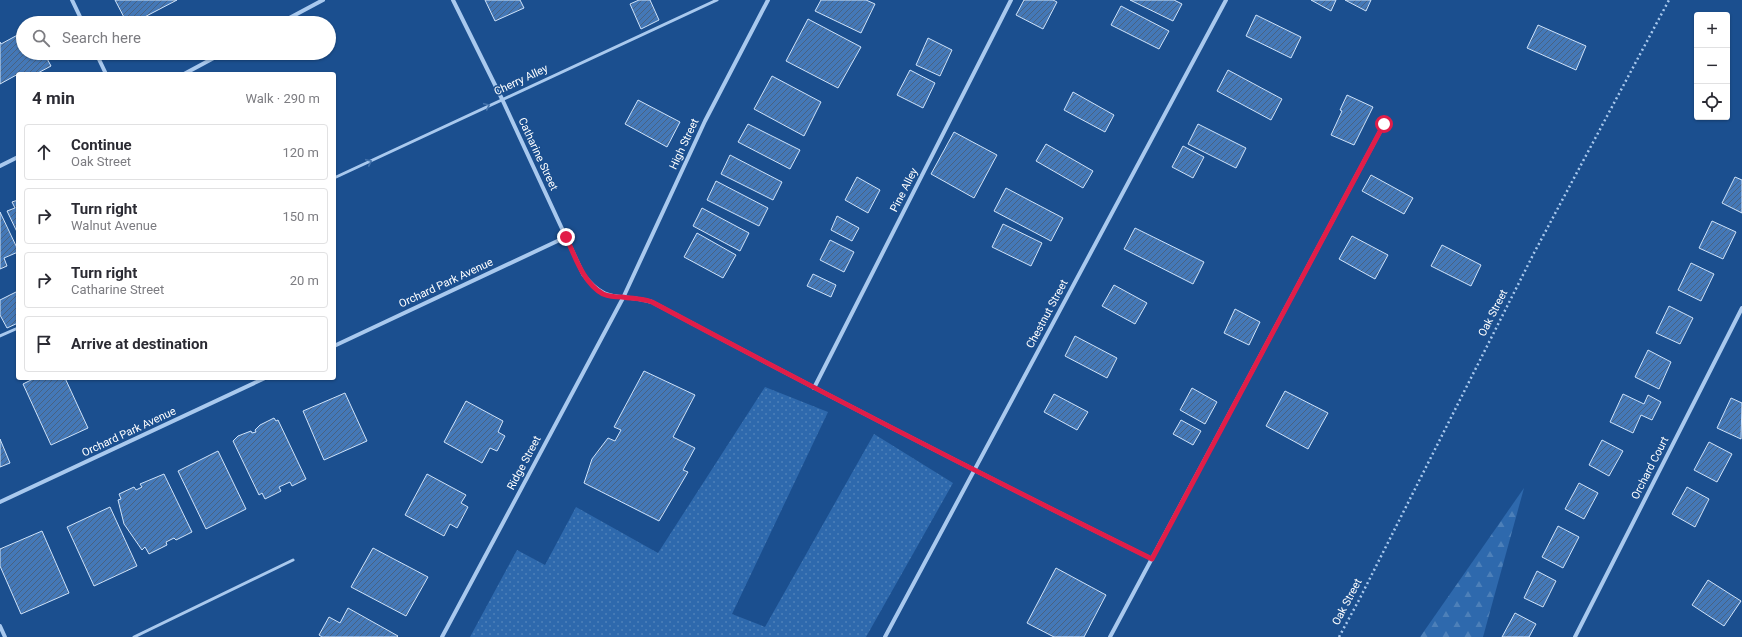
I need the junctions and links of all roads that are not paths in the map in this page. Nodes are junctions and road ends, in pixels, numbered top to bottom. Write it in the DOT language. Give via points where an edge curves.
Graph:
graph roads {
  1 [pos="72,0"];
  2 [pos="323,0"];
  3 [pos="453,0"];
  4 [pos="717,0"];
  5 [pos="768,0"];
  6 [pos="1011,0"];
  7 [pos="1226,0"];
  8 [pos="80,16"];
  9 [pos="293,16"];
  10 [pos="99,60"];
  11 [pos="210,60"];
  12 [pos="105,72"];
  13 [pos="188,72"];
  14 [pos="502,99"];
  15 [pos="1384,124"];
  16 [pos="16,159"];
  17 [pos="0,166"];
  18 [pos="336,177"];
  19 [pos="566,237"];
  20 [pos="623,298"];
  21 [pos="1742,308"];
  22 [pos="16,329"];
  23 [pos="0,336"];
  24 [pos="336,345"];
  25 [pos="261,380"];
  26 [pos="814,388"];
  27 [pos="974,471"];
  28 [pos="0,502"];
  29 [pos="1152,559"];
  30 [pos="293,560"];
  31 [pos="0,626"];
  32 [pos="5,637"];
  33 [pos="134,637"];
  34 [pos="442,637"];
  35 [pos="885,637"];
  36 [pos="1110,637"];
  37 [pos="1575,637"];
  1 -- 8 [label="street"];
  2 -- 9 [label="street"];
  3 -- 14 [label="street, Catharine Street"];
  4 -- 14 [label="lane, Cherry Alley"];
  5 -- 20 [label="street, High Street" via="704,121"];
  6 -- 26 [label="street, Pine Alley"];
  7 -- 27 [label="street, Chestnut Street"];
  10 -- 12 [label="street"];
  11 -- 13 [label="street"];
  18 -- 14 [label="lane, Cherry Alley, one-way"];
  14 -- 19 [label="street, Catharine Street"];
  15 -- 29 [label="street"];
  16 -- 17 [label="street"];
  19 -- 20 [label="street, Catharine Street" via="583,274 590,282 604,294"];
  19 -- 24 [label="street, Orchard Park Avenue"];
  20 -- 26 [label="street, Catharine Street" via="640,298 652,302"];
  20 -- 34 [label="street, Ridge Street"];
  21 -- 37 [label="street, Orchard Court"];
  22 -- 23 [label="lane"];
  25 -- 28 [label="street, Orchard Park Avenue"];
  26 -- 27 [label="street, Catharine Street"];
  27 -- 29 [label="street, Catharine Street"];
  27 -- 35 [label="street, Chestnut Street"];
  29 -- 36 [label="street"];
  30 -- 33 [label="lane"];
  31 -- 32 [label="street"];
}
